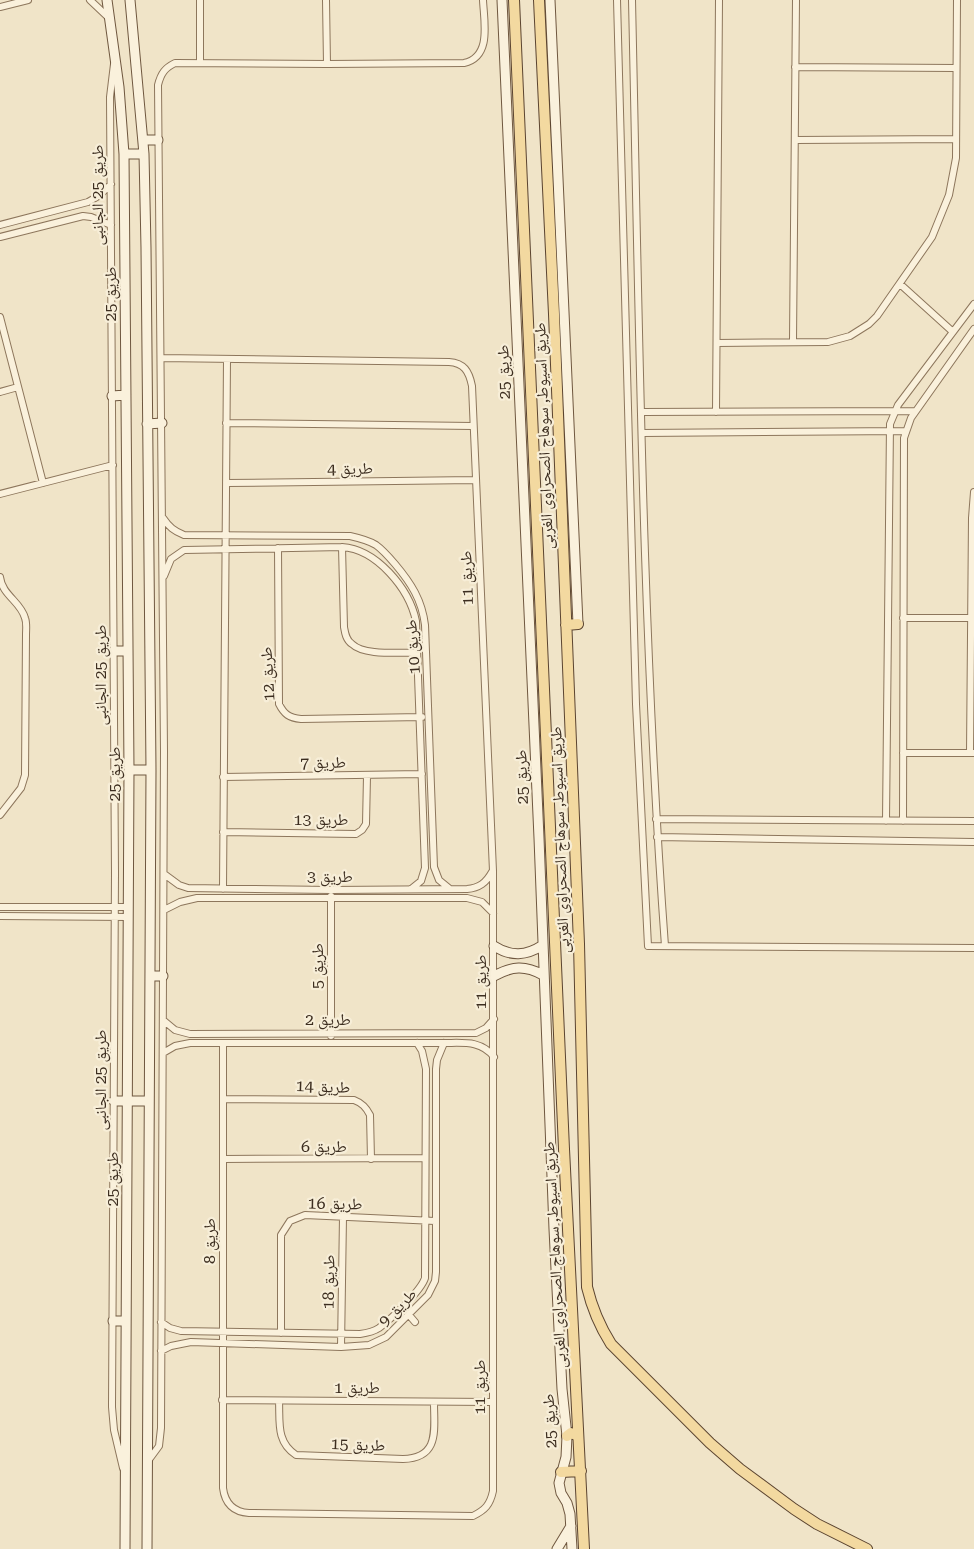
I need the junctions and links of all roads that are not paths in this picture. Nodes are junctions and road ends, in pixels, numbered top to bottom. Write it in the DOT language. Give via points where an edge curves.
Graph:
graph roads {
  1 [pos="28,0"];
  2 [pos="90,0"];
  3 [pos="107,0"];
  4 [pos="130,0"];
  5 [pos="200,0"];
  6 [pos="326,0"];
  7 [pos="483,0"];
  8 [pos="502,0"];
  9 [pos="514,0"];
  10 [pos="539,0"];
  11 [pos="550,0"];
  12 [pos="617,0"];
  13 [pos="632,0"];
  14 [pos="719,0"];
  15 [pos="796,0"];
  16 [pos="957,0"];
  17 [pos="0,7"];
  18 [pos="111,20"];
  19 [pos="116,53"];
  20 [pos="200,62"];
  21 [pos="327,64"];
  22 [pos="795,67"];
  23 [pos="956,68"];
  24 [pos="956,139"];
  25 [pos="143,140"];
  26 [pos="158,140"];
  27 [pos="795,140"];
  28 [pos="124,154"];
  29 [pos="144,154"];
  30 [pos="110,184"];
  31 [pos="0,225"];
  32 [pos="111,225"];
  33 [pos="0,236"];
  34 [pos="900,284"];
  35 [pos="974,304"];
  36 [pos="0,316"];
  37 [pos="974,329"];
  38 [pos="953,332"];
  39 [pos="793,342"];
  40 [pos="717,343"];
  41 [pos="161,358"];
  42 [pos="227,359"];
  43 [pos="18,387"];
  44 [pos="0,392"];
  45 [pos="126,395"];
  46 [pos="112,396"];
  47 [pos="894,411"];
  48 [pos="915,411"];
  49 [pos="642,412"];
  50 [pos="716,412"];
  51 [pos="162,423"];
  52 [pos="226,423"];
  53 [pos="147,424"];
  54 [pos="473,426"];
  55 [pos="889,432"];
  56 [pos="905,432"];
  57 [pos="642,434"];
  58 [pos="112,465"];
  59 [pos="475,480"];
  60 [pos="43,483"];
  61 [pos="226,483"];
  62 [pos="974,492"];
  63 [pos="0,494"];
  64 [pos="162,517"];
  65 [pos="225,536"];
  66 [pos="350,536"];
  67 [pos="342,547"];
  68 [pos="973,547"];
  69 [pos="225,548"];
  70 [pos="278,548"];
  71 [pos="350,548"];
  72 [pos="0,577"];
  73 [pos="162,582"];
  74 [pos="423,609"];
  75 [pos="414,611"];
  76 [pos="903,618"];
  77 [pos="972,618"];
  78 [pos="578,624"];
  79 [pos="566,625"];
  80 [pos="114,651"];
  81 [pos="128,651"];
  82 [pos="417,653"];
  83 [pos="972,684"];
  84 [pos="429,717"];
  85 [pos="420,718"];
  86 [pos="903,753"];
  87 [pos="972,753"];
  88 [pos="129,770"];
  89 [pos="151,770"];
  90 [pos="422,774"];
  91 [pos="367,776"];
  92 [pos="223,777"];
  93 [pos="0,815"];
  94 [pos="656,819"];
  95 [pos="886,821"];
  96 [pos="903,821"];
  97 [pos="974,821"];
  98 [pos="223,832"];
  99 [pos="657,837"];
  100 [pos="974,842"];
  101 [pos="493,871"];
  102 [pos="164,874"];
  103 [pos="222,889"];
  104 [pos="411,889"];
  105 [pos="450,889"];
  106 [pos="331,890"];
  107 [pos="330,898"];
  108 [pos="0,907"];
  109 [pos="115,907"];
  110 [pos="128,907"];
  111 [pos="164,910"];
  112 [pos="493,914"];
  113 [pos="0,916"];
  114 [pos="115,916"];
  115 [pos="128,916"];
  116 [pos="543,945"];
  117 [pos="494,946"];
  118 [pos="665,946"];
  119 [pos="974,948"];
  120 [pos="544,974"];
  121 [pos="150,976"];
  122 [pos="163,976"];
  123 [pos="494,976"];
  124 [pos="163,1020"];
  125 [pos="494,1020"];
  126 [pos="331,1033"];
  127 [pos="331,1042"];
  128 [pos="417,1043"];
  129 [pos="444,1043"];
  130 [pos="223,1044"];
  131 [pos="162,1053"];
  132 [pos="494,1057"];
  133 [pos="223,1099"];
  134 [pos="114,1101"];
  135 [pos="127,1101"];
  136 [pos="150,1101"];
  137 [pos="424,1158"];
  138 [pos="223,1159"];
  139 [pos="371,1159"];
  140 [pos="342,1217"];
  141 [pos="424,1221"];
  142 [pos="435,1221"];
  143 [pos="408,1315"];
  144 [pos="112,1321"];
  145 [pos="126,1321"];
  146 [pos="161,1322"];
  147 [pos="415,1322"];
  148 [pos="222,1332"];
  149 [pos="281,1332"];
  150 [pos="342,1334"];
  151 [pos="222,1342"];
  152 [pos="341,1347"];
  153 [pos="161,1351"];
  154 [pos="222,1400"];
  155 [pos="279,1401"];
  156 [pos="434,1402"];
  157 [pos="492,1402"];
  158 [pos="567,1436"];
  159 [pos="578,1436"];
  160 [pos="222,1439"];
  161 [pos="148,1461"];
  162 [pos="581,1471"];
  163 [pos="561,1472"];
  164 [pos="125,1476"];
  165 [pos="571,1526"];
  166 [pos="125,1549"];
  167 [pos="147,1549"];
  168 [pos="557,1549"];
  169 [pos="572,1549"];
  170 [pos="584,1549"];
  171 [pos="867,1549"];
  1 -- 17 [label="street"];
  2 -- 18 [label="street"];
  3 -- 18 [label="street, طريق 25"];
  4 -- 25 [label="street"];
  5 -- 20 [label="street"];
  6 -- 21 [label="street"];
  7 -- 21 [label="street" via="484,44 478,57 471,61"];
  8 -- 116 [label="street, طريق 25"];
  9 -- 159 [label="main road, طريق اسيوط, سوهاج الصحراوى الغربى"];
  10 -- 79 [label="main road, طريق اسيوط, سوهاج الصحراوى الغربى"];
  11 -- 78 [label="street"];
  12 -- 118 [label="street" via="636,695 648,946"];
  13 -- 49 [label="street"];
  14 -- 40 [label="street"];
  15 -- 22 [label="street"];
  16 -- 23 [label="street"];
  18 -- 19 [label="street, طريق 25"];
  19 -- 28 [label="street, طريق 25"];
  19 -- 30 [label="street, طريق 25 الجانبى" via="110,91"];
  20 -- 21 [label="street"];
  20 -- 26 [label="street" via="175,62 160,75"];
  22 -- 23 [label="street"];
  22 -- 27 [label="street"];
  23 -- 24 [label="street"];
  24 -- 27 [label="street"];
  24 -- 34 [label="street" via="953,177 945,210 927,246"];
  25 -- 26 [label="street"];
  25 -- 29 [label="street"];
  26 -- 41 [label="street"];
  27 -- 39 [label="street"];
  28 -- 29 [label="street"];
  28 -- 45 [label="street, طريق 25"];
  29 -- 53 [label="street"];
  30 -- 31 [label="street" via="88,202"];
  30 -- 32 [label="street, طريق 25 الجانبى"];
  32 -- 33 [label="street" via="91,217 75,217"];
  32 -- 46 [label="street, طريق 25 الجانبى"];
  34 -- 38 [label="street"];
  34 -- 39 [label="street" via="877,316 855,333 828,342"];
  35 -- 38 [label="street"];
  36 -- 43 [label="street"];
  37 -- 48 [label="street"];
  38 -- 47 [label="street"];
  39 -- 40 [label="street"];
  40 -- 50 [label="street"];
  41 -- 42 [label="street, طريق 11"];
  41 -- 51 [label="street"];
  42 -- 52 [label="street"];
  42 -- 54 [label="street, طريق 11" via="458,363 470,376"];
  43 -- 44 [label="street"];
  43 -- 60 [label="street"];
  45 -- 46 [label="street"];
  45 -- 81 [label="street, طريق 25"];
  46 -- 58 [label="street, طريق 25 الجانبى"];
  47 -- 48 [label="street"];
  47 -- 50 [label="street"];
  47 -- 55 [label="street"];
  48 -- 56 [label="street"];
  49 -- 50 [label="street"];
  49 -- 57 [label="street"];
  51 -- 53 [label="street"];
  51 -- 64 [label="street"];
  52 -- 54 [label="street"];
  52 -- 61 [label="street"];
  53 -- 89 [label="street"];
  54 -- 59 [label="street, طريق 11"];
  55 -- 56 [label="street"];
  55 -- 57 [label="street"];
  55 -- 95 [label="street"];
  56 -- 76 [label="street"];
  57 -- 94 [label="street"];
  58 -- 60 [label="street"];
  58 -- 80 [label="street, طريق 25 الجانبى"];
  59 -- 61 [label="street, طريق 4"];
  59 -- 101 [label="street, طريق 11"];
  60 -- 63 [label="street"];
  61 -- 65 [label="street"];
  62 -- 68 [label="street"];
  64 -- 65 [label="street, طريق 10" via="175,531 184,535"];
  64 -- 73 [label="street"];
  65 -- 66 [label="street, طريق 10"];
  65 -- 69 [label="street"];
  66 -- 71 [label="street"];
  66 -- 74 [label="street, طريق 10" via="375,544 386,554 413,587"];
  67 -- 70 [label="street, طريق 10"];
  67 -- 71 [label="street, طريق 10"];
  67 -- 82 [label="street" via="344,627 351,644 359,650"];
  68 -- 77 [label="street"];
  69 -- 70 [label="street, طريق 10"];
  69 -- 73 [label="street, طريق 10" via="191,548 177,553 171,559"];
  69 -- 92 [label="street"];
  70 -- 85 [label="street, طريق 12" via="279,704 284,712 291,718 301,719"];
  71 -- 75 [label="street, طريق 10" via="368,555 397,582"];
  72 -- 93 [label="street" via="4,590 23,612 26,635 25,775 21,788"];
  73 -- 102 [label="street"];
  74 -- 75 [label="street"];
  74 -- 84 [label="street, طريق 10"];
  75 -- 82 [label="street, طريق 10"];
  76 -- 77 [label="street"];
  76 -- 86 [label="street"];
  77 -- 83 [label="street"];
  78 -- 79 [label="main road"];
  79 -- 171 [label="main road, طريق اسيوط, سوهاج الصحراوى الغربى" via="579,944 586,1266 592,1307 612,1344 710,1443 794,1509"];
  80 -- 81 [label="street"];
  80 -- 109 [label="street, طريق 25 الجانبى"];
  81 -- 88 [label="street, طريق 25"];
  82 -- 85 [label="street, طريق 10"];
  83 -- 87 [label="street"];
  84 -- 85 [label="street, طريق 12"];
  84 -- 105 [label="street, طريق 10" via="434,868 439,880"];
  85 -- 90 [label="street, طريق 10"];
  86 -- 87 [label="street"];
  86 -- 96 [label="street"];
  88 -- 89 [label="street"];
  88 -- 110 [label="street, طريق 25"];
  89 -- 121 [label="street"];
  90 -- 91 [label="street, طريق 7"];
  90 -- 104 [label="street, طريق 10" via="425,868 422,881"];
  91 -- 92 [label="street, طريق 7"];
  91 -- 98 [label="street, طريق 13" via="366,824 356,834"];
  92 -- 98 [label="street"];
  94 -- 95 [label="street"];
  94 -- 99 [label="street"];
  95 -- 96 [label="street"];
  96 -- 97 [label="street"];
  98 -- 103 [label="street"];
  99 -- 100 [label="street"];
  99 -- 118 [label="street"];
  101 -- 105 [label="street, طريق 3" via="483,884 475,888"];
  101 -- 112 [label="street, طريق 11"];
  102 -- 103 [label="street, طريق 3" via="171,881 188,888"];
  102 -- 111 [label="street"];
  103 -- 106 [label="street, طريق 3"];
  104 -- 105 [label="street, طريق 3"];
  104 -- 106 [label="street, طريق 3"];
  106 -- 107 [label="street, طريق 5"];
  107 -- 111 [label="street, طريق 3" via="198,898"];
  107 -- 112 [label="street, طريق 3" via="467,898 482,902"];
  107 -- 126 [label="street, طريق 5"];
  108 -- 109 [label="street"];
  109 -- 110 [label="street"];
  109 -- 114 [label="street, طريق 25 الجانبى"];
  110 -- 115 [label="street, طريق 25"];
  111 -- 122 [label="street"];
  112 -- 117 [label="street, طريق 11"];
  113 -- 114 [label="street"];
  114 -- 115 [label="street"];
  114 -- 134 [label="street, طريق 25 الجانبى"];
  115 -- 135 [label="street, طريق 25"];
  116 -- 117 [label="street" via="534,951 518,954 503,952"];
  116 -- 120 [label="street, طريق 25"];
  117 -- 123 [label="street, طريق 11"];
  118 -- 119 [label="street"];
  120 -- 123 [label="street" via="529,968 513,967"];
  120 -- 158 [label="street, طريق 25" via="555,1249"];
  121 -- 122 [label="street"];
  121 -- 136 [label="street"];
  122 -- 124 [label="street"];
  123 -- 125 [label="street, طريق 11"];
  124 -- 126 [label="street, طريق 2" via="175,1030 190,1034"];
  124 -- 131 [label="street"];
  125 -- 126 [label="street, طريق 2" via="476,1032"];
  125 -- 132 [label="street, طريق 11"];
  126 -- 127 [label="street, طريق 5"];
  127 -- 128 [label="street, طريق 2"];
  127 -- 130 [label="street, طريق 2"];
  128 -- 129 [label="street, طريق 2"];
  128 -- 137 [label="street, طريق 9" via="426,1069"];
  129 -- 132 [label="street, طريق 2" via="477,1044"];
  129 -- 142 [label="street, طريق 9" via="436,1069"];
  130 -- 131 [label="street, طريق 2" via="183,1044"];
  130 -- 133 [label="street, طريق 8"];
  131 -- 146 [label="street"];
  132 -- 157 [label="street, طريق 11"];
  133 -- 138 [label="street, طريق 8"];
  133 -- 139 [label="street, طريق 14" via="354,1100 367,1108 370,1115"];
  134 -- 135 [label="street"];
  134 -- 144 [label="street, طريق 25 الجانبى"];
  135 -- 136 [label="street"];
  135 -- 145 [label="street, طريق 25"];
  136 -- 161 [label="street"];
  137 -- 139 [label="street, طريق 6"];
  137 -- 141 [label="street, طريق 9"];
  138 -- 139 [label="street, طريق 6"];
  138 -- 148 [label="street, طريق 8"];
  140 -- 141 [label="street, طريق 16"];
  140 -- 149 [label="street, طريق 16" via="305,1215 290,1221 285,1227 281,1235"];
  140 -- 150 [label="street, طريق 18"];
  141 -- 142 [label="street, طريق 16"];
  141 -- 150 [label="street, طريق 9" via="425,1278 420,1289 380,1327 370,1332"];
  142 -- 143 [label="street, طريق 9" via="435,1281 428,1295"];
  143 -- 147 [label="street"];
  143 -- 152 [label="street, طريق 9" via="377,1343"];
  144 -- 145 [label="street"];
  144 -- 164 [label="street, طريق 25 الجانبى" via="114,1430"];
  145 -- 164 [label="street, طريق 25"];
  146 -- 148 [label="street, طريق 9" via="181,1331"];
  146 -- 153 [label="street"];
  148 -- 149 [label="street, طريق 9"];
  148 -- 151 [label="street, طريق 8"];
  149 -- 150 [label="street, طريق 9"];
  150 -- 152 [label="street, طريق 18"];
  151 -- 152 [label="street, طريق 9"];
  151 -- 153 [label="street, طريق 9" via="191,1342"];
  151 -- 154 [label="street, طريق 8"];
  153 -- 161 [label="street" via="161,1438"];
  154 -- 155 [label="street, طريق 1"];
  154 -- 160 [label="street, طريق 8"];
  155 -- 156 [label="street, طريق 1"];
  155 -- 156 [label="street, طريق 15" via="283,1442 296,1455 403,1459 414,1459 431,1446"];
  156 -- 157 [label="street, طريق 1"];
  157 -- 160 [label="street, طريق 11" via="493,1491 484,1510 473,1516 241,1512 234,1509 224,1496"];
  158 -- 159 [label="main road" via="572,1433"];
  158 -- 163 [label="street, طريق 25"];
  159 -- 162 [label="main road, طريق اسيوط, سوهاج الصحراوى الغربى"];
  161 -- 167 [label="street"];
  162 -- 163 [label="main road"];
  162 -- 170 [label="main road, طريق اسيوط, سوهاج الصحراوى الغربى"];
  163 -- 165 [label="street, طريق 25" via="559,1483"];
  164 -- 166 [label="street, طريق 25"];
  165 -- 168 [label="street"];
  165 -- 169 [label="street, طريق 25"];
}
